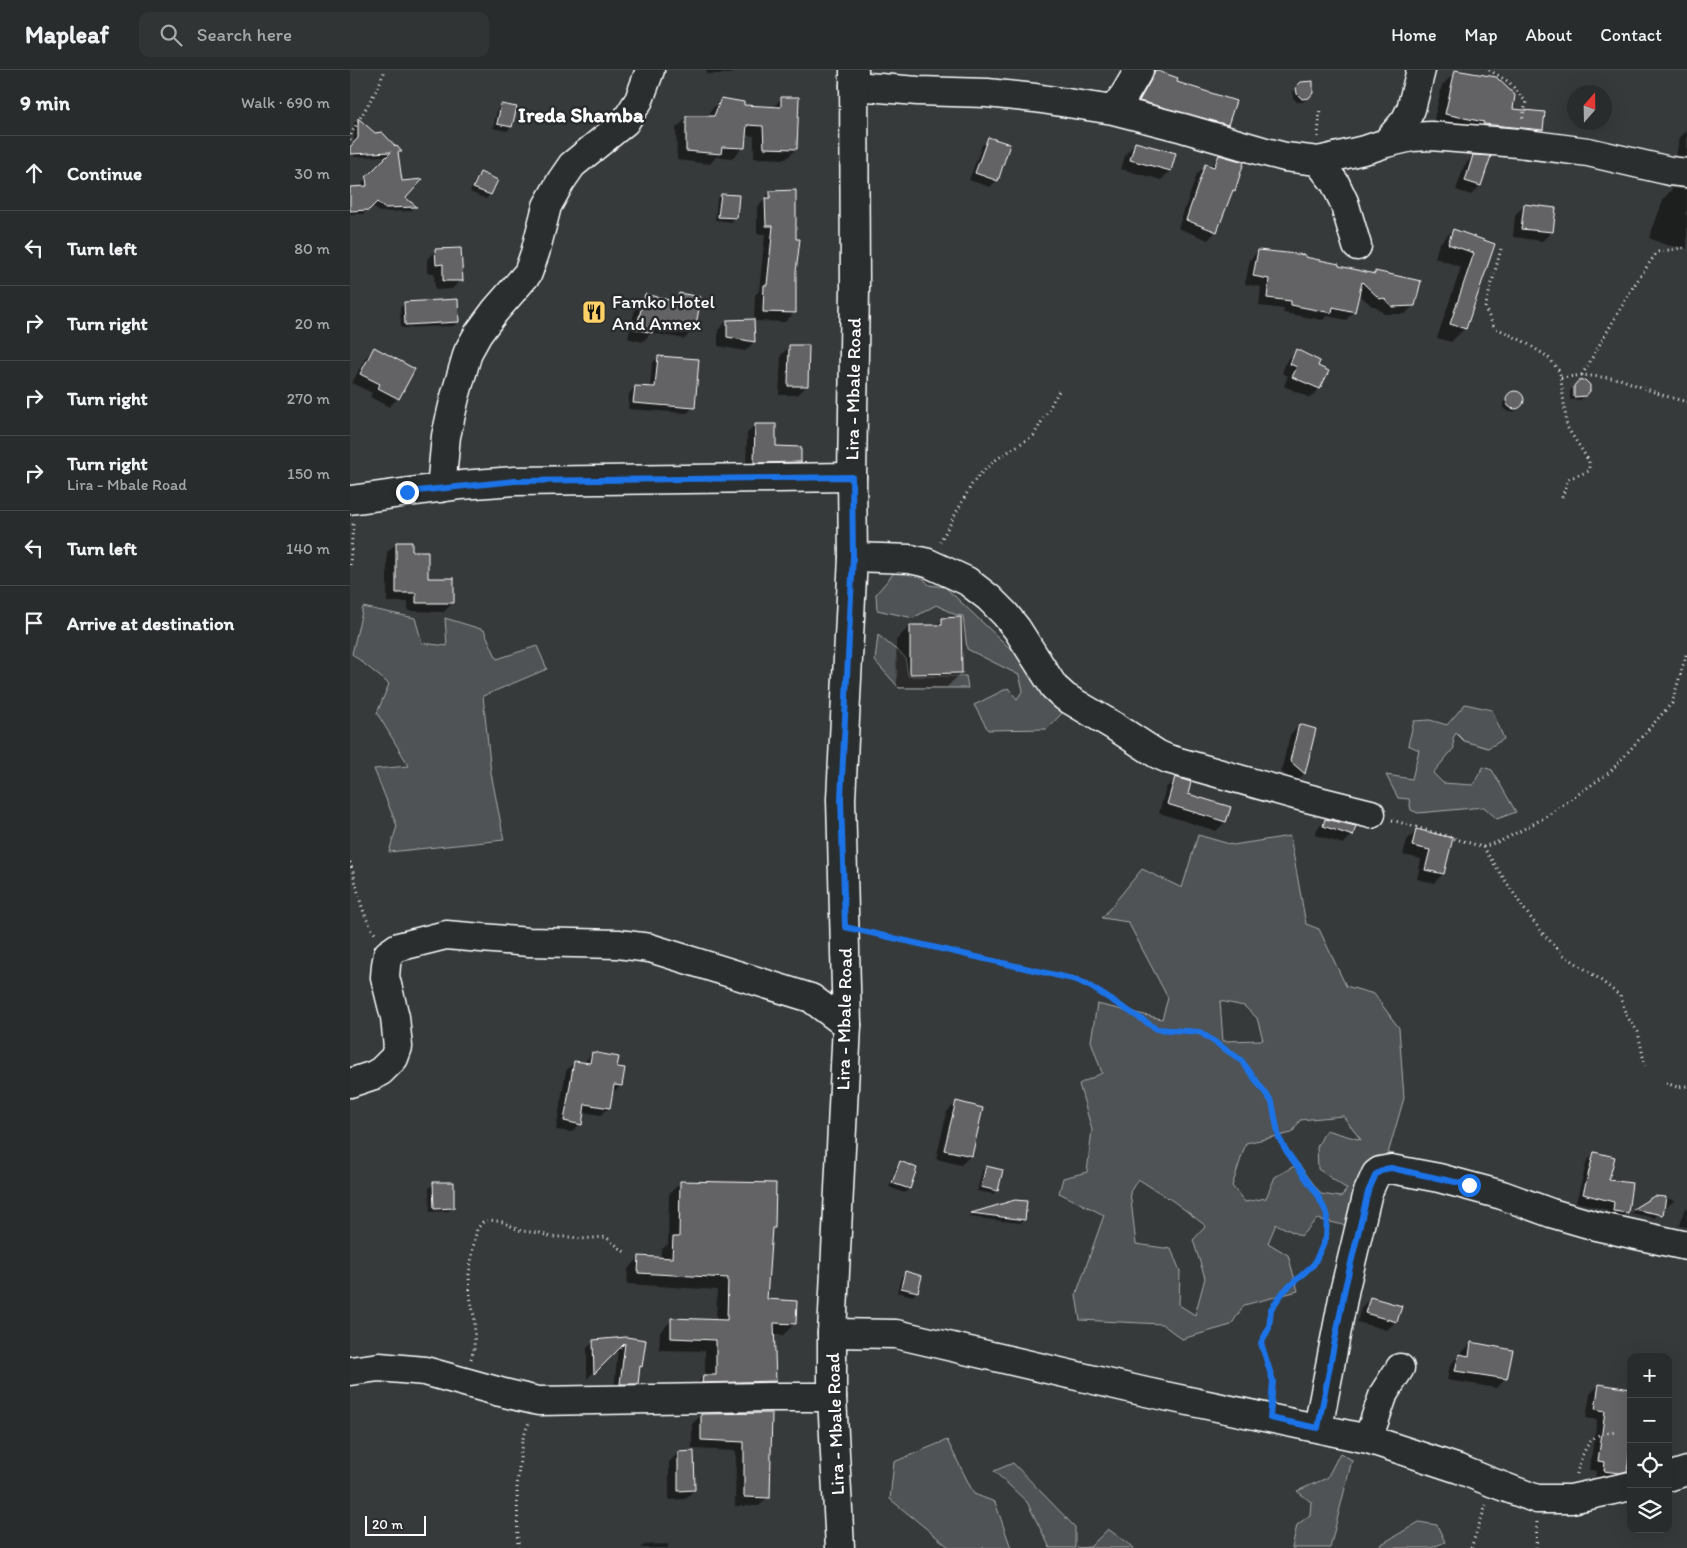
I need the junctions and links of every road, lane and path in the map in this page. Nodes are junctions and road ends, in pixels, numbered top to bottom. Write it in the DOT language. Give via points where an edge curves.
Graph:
graph roads {
  1 [pos="385,70"];
  2 [pos="650,70"];
  3 [pos="1139,70"];
  4 [pos="1421,70"];
  5 [pos="1489,70"];
  6 [pos="854,78"];
  7 [pos="1113,110"];
  8 [pos="350,140"];
  9 [pos="1386,143"];
  10 [pos="1518,143"];
  11 [pos="1318,160"];
  12 [pos="1687,173"];
  13 [pos="1357,246"];
  14 [pos="1687,247"];
  15 [pos="1501,249"];
  16 [pos="1582,375"];
  17 [pos="1561,378"];
  18 [pos="1060,389"];
  19 [pos="1687,402"];
  20 [pos="852,477"];
  21 [pos="441,488"];
  22 [pos="1562,497"];
  23 [pos="363,498"];
  24 [pos="853,556"];
  25 [pos="910,559"];
  26 [pos="350,565"];
  27 [pos="1687,652"];
  28 [pos="1371,814"];
  29 [pos="1483,847"];
  30 [pos="350,862"];
  31 [pos="845,927"];
  32 [pos="388,954"];
  33 [pos="847,1025"];
  34 [pos="1645,1066"];
  35 [pos="350,1083"];
  36 [pos="1666,1083"];
  37 [pos="1687,1086"];
  38 [pos="1687,1246"];
  39 [pos="626,1254"];
  40 [pos="832,1333"];
  41 [pos="1400,1368"];
  42 [pos="350,1371"];
  43 [pos="465,1382"];
  44 [pos="832,1397"];
  45 [pos="538,1401"];
  46 [pos="1270,1418"];
  47 [pos="1318,1428"];
  48 [pos="1616,1432"];
  49 [pos="1368,1439"];
  50 [pos="1687,1471"];
  51 [pos="1672,1476"];
  52 [pos="1491,1482"];
  53 [pos="1627,1487"];
  54 [pos="1571,1499"];
  55 [pos="518,1548"];
  56 [pos="840,1548"];
  57 [pos="1472,1548"];
  1 -- 8 [label="path"];
  2 -- 21 [label="street" via="639,100 625,122 572,165 561,181 547,206 528,273 495,311 471,347 446,436"];
  3 -- 7 [label="street"];
  4 -- 9 [label="street" via="1412,109"];
  5 -- 10 [label="path" via="1509,82 1526,102"];
  6 -- 7 [label="street" via="918,91 1006,95"];
  6 -- 20 [label="street, Lira - Mbale Road"];
  7 -- 11 [label="street" via="1262,151"];
  9 -- 10 [label="street" via="1431,136"];
  9 -- 11 [label="street"];
  10 -- 12 [label="street" via="1588,152"];
  11 -- 13 [label="street" via="1344,202"];
  14 -- 16 [label="path" via="1657,252"];
  15 -- 17 [label="path" via="1485,308 1494,327 1548,357"];
  16 -- 17 [label="path"];
  16 -- 19 [label="path" via="1620,379"];
  17 -- 22 [label="path" via="1568,427 1589,461 1589,471 1568,479"];
  18 -- 25 [label="path" via="1034,435 997,459 972,484 941,542 926,555"];
  20 -- 21 [label="street" via="515,481"];
  20 -- 24 [label="street, Lira - Mbale Road"];
  21 -- 23 [label="street"];
  23 -- 26 [label="path" via="353,525"];
  24 -- 25 [label="street"];
  24 -- 31 [label="street, Lira - Mbale Road" via="841,799"];
  25 -- 28 [label="street" via="928,563 967,581 989,598 1017,629 1054,687 1157,754 1290,794"];
  27 -- 29 [label="path" via="1672,703 1610,772 1544,818"];
  28 -- 29 [label="path"];
  29 -- 34 [label="path" via="1545,936 1564,955 1620,996 1626,1015 1638,1032"];
  30 -- 32 [label="path" via="369,926"];
  31 -- 33 [label="street, Lira - Mbale Road"];
  31 -- 46 [label="path" via="1077,980 1157,1029 1200,1032 1241,1060 1272,1102 1279,1138 1327,1214 1326,1238 1314,1264 1284,1291 1271,1309 1269,1328 1261,1343 1273,1381"];
  32 -- 33 [label="street" via="398,947 446,935 640,946 811,998"];
  32 -- 35 [label="street" via="385,977 396,1017 398,1047 394,1058 381,1071"];
  33 -- 40 [label="street, Lira - Mbale Road"];
  36 -- 37 [label="path"];
  38 -- 47 [label="street" via="1596,1226 1439,1178 1391,1168 1380,1171 1368,1192 1345,1288"];
  39 -- 43 [label="path" via="606,1238 551,1237 521,1232 503,1222 483,1222 477,1229 469,1275 475,1321 474,1350"];
  40 -- 44 [label="street, Lira - Mbale Road"];
  40 -- 46 [label="street" via="896,1334"];
  41 -- 49 [label="street" via="1384,1393"];
  42 -- 43 [label="street" via="399,1368"];
  43 -- 45 [label="street"];
  44 -- 45 [label="street"];
  44 -- 56 [label="street, Lira - Mbale Road"];
  45 -- 55 [label="path" via="522,1440 517,1486"];
  46 -- 47 [label="street"];
  47 -- 49 [label="street"];
  48 -- 54 [label="path" via="1600,1434 1586,1448"];
  49 -- 52 [label="street"];
  50 -- 51 [label="street"];
  52 -- 54 [label="street" via="1537,1498"];
  52 -- 57 [label="path"];
  53 -- 54 [label="street"];
}
